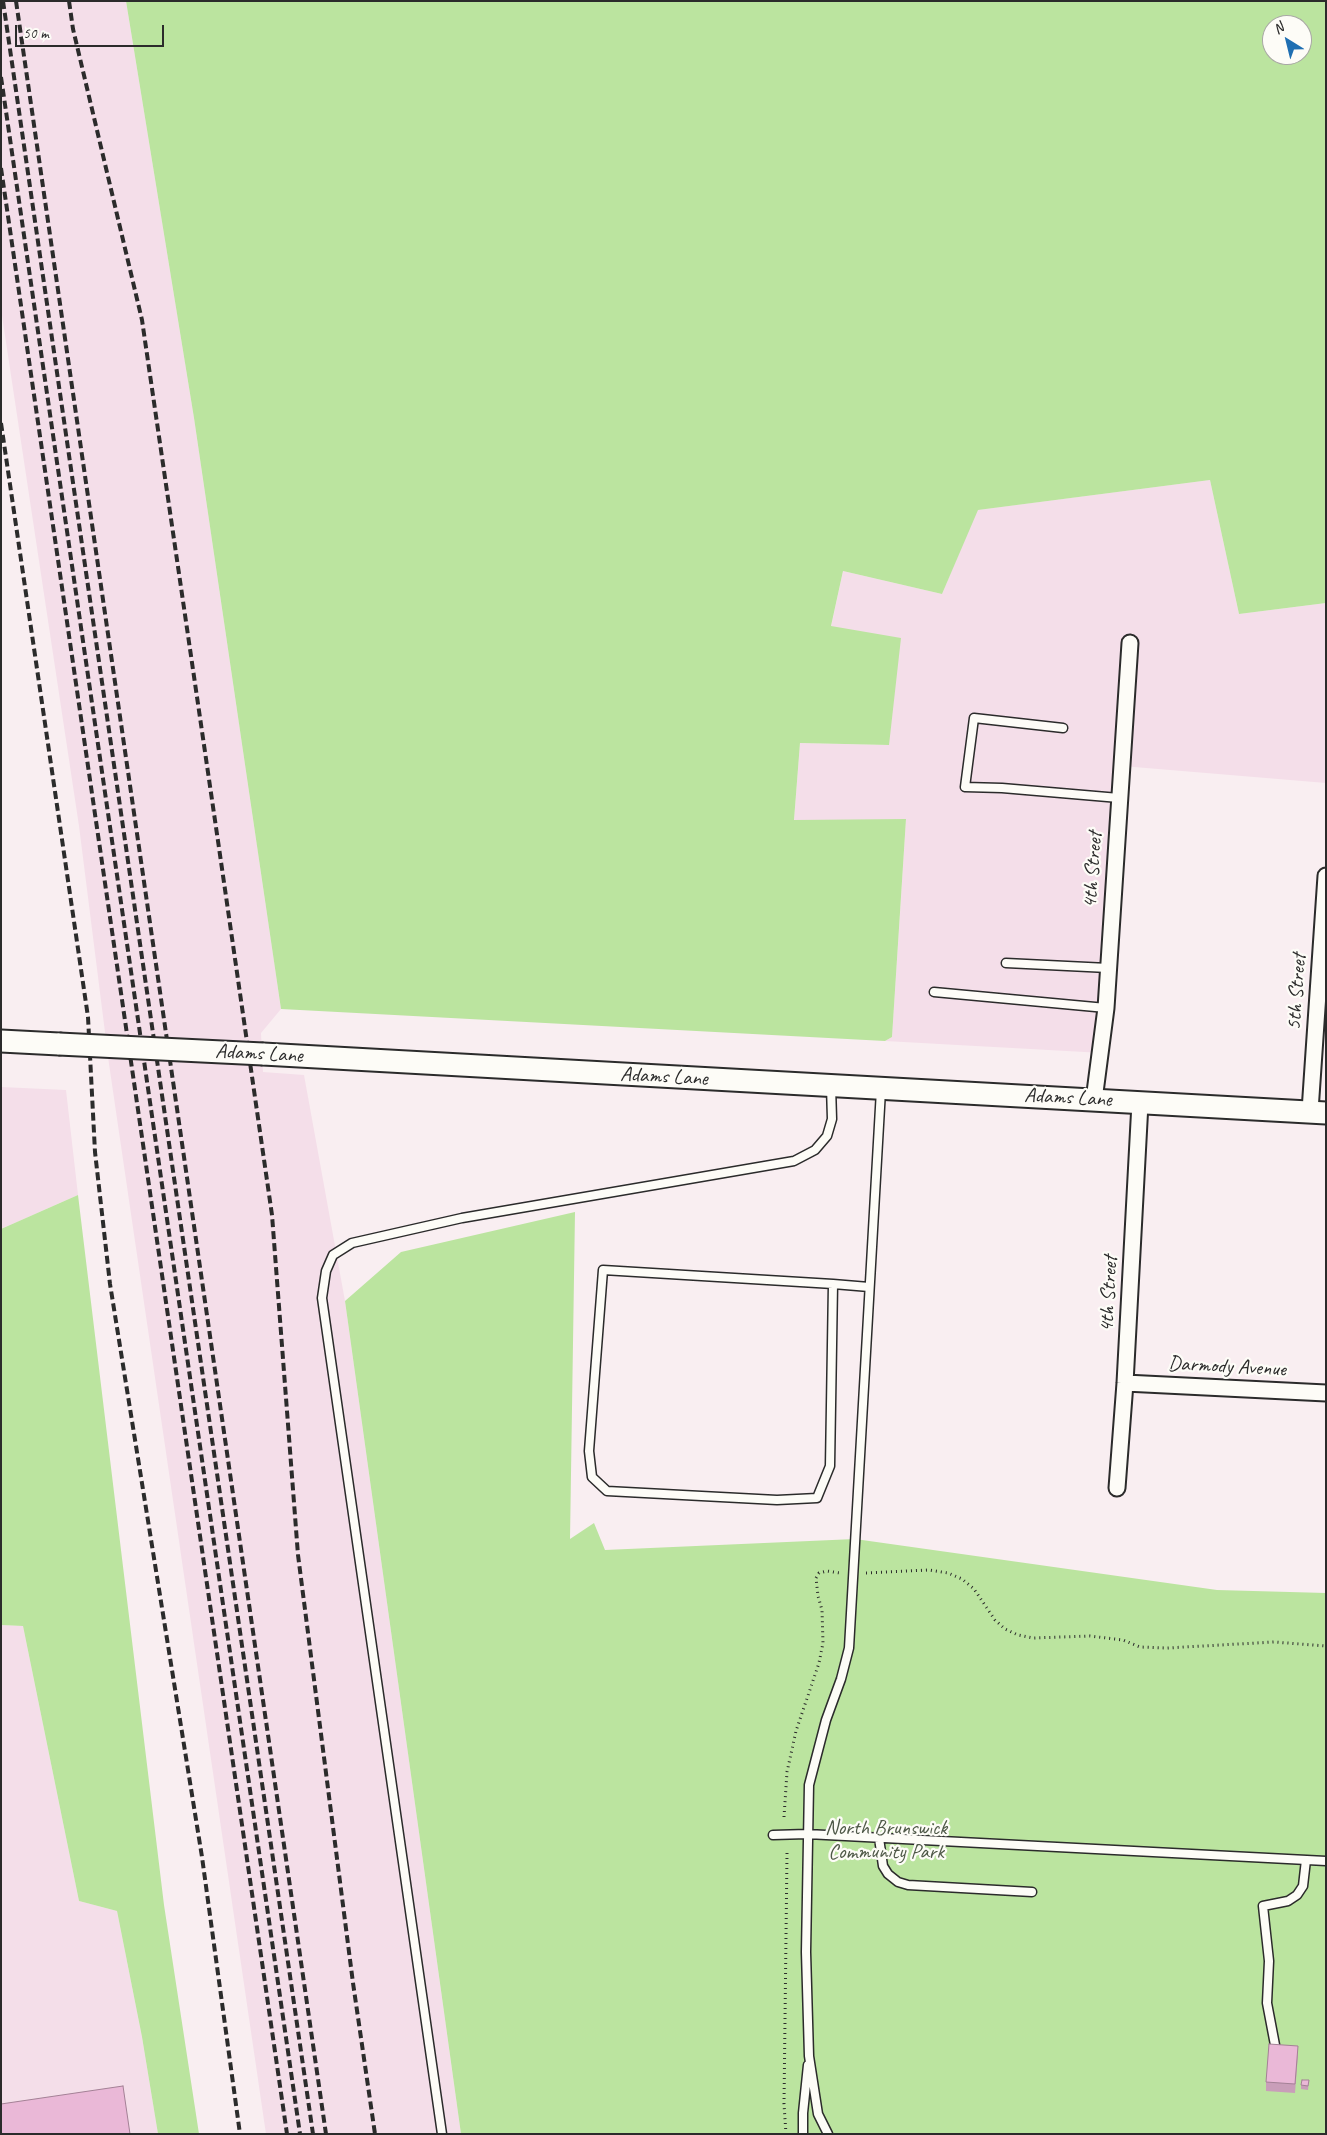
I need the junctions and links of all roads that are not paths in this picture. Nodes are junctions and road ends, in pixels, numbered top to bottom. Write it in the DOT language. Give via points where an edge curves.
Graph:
graph roads {
  1 [pos="1130,643"];
  2 [pos="1063,728"];
  3 [pos="1119,798"];
  4 [pos="1326,876"];
  5 [pos="1006,964"];
  6 [pos="1108,968"];
  7 [pos="934,992"];
  8 [pos="1106,1008"];
  9 [pos="1,1041"];
  10 [pos="830,1086"];
  11 [pos="881,1088"];
  12 [pos="1094,1100"];
  13 [pos="1140,1103"];
  14 [pos="1318,1112"];
  15 [pos="833,1284"];
  16 [pos="869,1287"];
  17 [pos="1125,1383"];
  18 [pos="1326,1393"];
  19 [pos="1117,1488"];
  20 [pos="807,1834"];
  21 [pos="773,1835"];
  22 [pos="879,1838"];
  23 [pos="1306,1860"];
  24 [pos="1326,1861"];
  25 [pos="1032,1892"];
  26 [pos="1275,2045"];
  27 [pos="809,2056"];
  28 [pos="442,2134"];
  29 [pos="803,2134"];
  30 [pos="828,2134"];
  1 -- 3 [label="street, 4th Street"];
  2 -- 3 [label="lane" via="974,718 965,787"];
  3 -- 6 [label="street, 4th Street"];
  4 -- 14 [label="street, 5th Street"];
  5 -- 6 [label="lane"];
  6 -- 8 [label="street, 4th Street"];
  7 -- 8 [label="lane"];
  8 -- 12 [label="street, 4th Street"];
  9 -- 10 [label="street, Adams Lane, bridge"];
  10 -- 11 [label="street, Adams Lane"];
  10 -- 28 [label="lane" via="832,1119 827,1136 815,1150 794,1161 462,1218 352,1243 333,1255 326,1271 322,1298"];
  11 -- 12 [label="street, Adams Lane"];
  11 -- 16 [label="lane"];
  12 -- 13 [label="street, Adams Lane"];
  13 -- 14 [label="street, Adams Lane"];
  13 -- 17 [label="street, 4th Street"];
  15 -- 15 [label="lane" via="830,1466 817,1498 777,1500 607,1491 592,1477 590,1451 604,1270"];
  15 -- 16 [label="lane"];
  16 -- 20 [label="lane" via="849,1648 810,1778"];
  17 -- 18 [label="street, Darmody Avenue"];
  17 -- 19 [label="street, 4th Street"];
  20 -- 21 [label="lane"];
  20 -- 22 [label="lane"];
  20 -- 27 [label="lane"];
  22 -- 23 [label="lane"];
  22 -- 25 [label="lane" via="883,1866 898,1882 908,1886"];
  23 -- 24 [label="lane"];
  23 -- 26 [label="lane" via="1303,1886 1297,1894 1288,1901 1263,1906 1268,1962 1267,2003"];
  27 -- 29 [label="lane"];
  27 -- 30 [label="lane" via="818,2114"];
}
